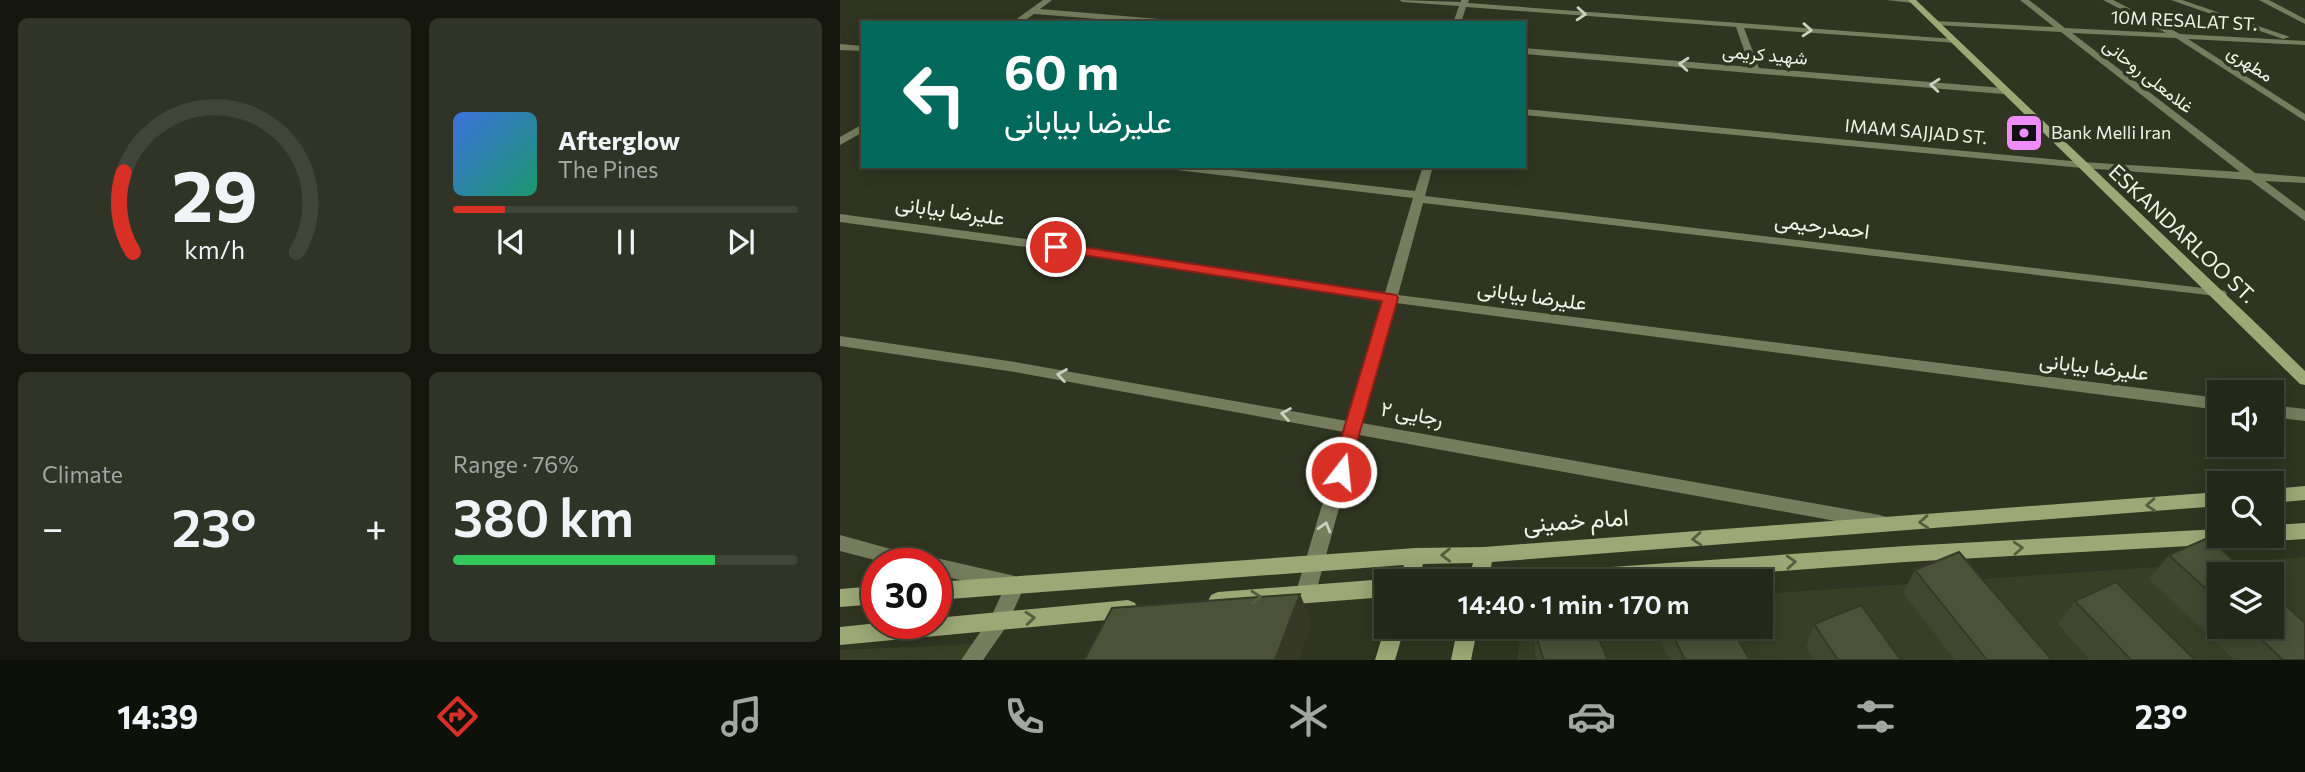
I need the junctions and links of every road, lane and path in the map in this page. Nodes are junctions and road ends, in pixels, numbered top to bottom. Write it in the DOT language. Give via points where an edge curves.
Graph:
graph roads {
  1 [pos="1048,0"];
  2 [pos="1403,0"];
  3 [pos="1891,0"];
  4 [pos="2024,0"];
  5 [pos="2107,0"];
  6 [pos="2175,0"];
  7 [pos="2186,0"];
  8 [pos="2263,0"];
  9 [pos="1912,1"];
  10 [pos="1464,2"];
  11 [pos="1031,11"];
  12 [pos="1018,21"];
  13 [pos="1158,21"];
  14 [pos="1458,21"];
  15 [pos="2305,22"];
  16 [pos="1936,23"];
  17 [pos="1739,25"];
  18 [pos="2063,30"];
  19 [pos="2305,35"];
  20 [pos="2178,36"];
  21 [pos="1954,41"];
  22 [pos="2293,43"];
  23 [pos="2305,43"];
  24 [pos="840,47"];
  25 [pos="861,49"];
  26 [pos="2305,49"];
  27 [pos="1526,51"];
  28 [pos="1755,70"];
  29 [pos="2003,91"];
  30 [pos="1526,112"];
  31 [pos="2305,118"];
  32 [pos="860,130"];
  33 [pos="840,142"];
  34 [pos="2082,165"];
  35 [pos="1184,168"];
  36 [pos="1427,168"];
  37 [pos="2253,177"];
  38 [pos="2305,180"];
  39 [pos="1419,197"];
  40 [pos="2305,217"];
  41 [pos="840,218"];
  42 [pos="2220,294"];
  43 [pos="1390,298"];
  44 [pos="840,341"];
  45 [pos="2305,380"];
  46 [pos="2207,402"];
  47 [pos="2284,412"];
  48 [pos="2305,415"];
  49 [pos="1354,426"];
  50 [pos="2305,493"];
  51 [pos="2284,495"];
  52 [pos="2207,500"];
  53 [pos="1891,524"];
  54 [pos="2305,531"];
  55 [pos="2284,532"];
  56 [pos="2207,537"];
  57 [pos="840,543"];
  58 [pos="861,548"];
  59 [pos="1484,555"];
  60 [pos="1416,556"];
  61 [pos="1315,563"];
  62 [pos="1412,569"];
  63 [pos="1481,569"];
  64 [pos="1695,569"];
  65 [pos="952,570"];
  66 [pos="1015,585"];
  67 [pos="1374,589"];
  68 [pos="952,590"];
  69 [pos="1306,592"];
  70 [pos="861,597"];
  71 [pos="840,598"];
  72 [pos="1199,602"];
  73 [pos="1146,607"];
  74 [pos="999,621"];
  75 [pos="840,636"];
  76 [pos="1391,639"];
  77 [pos="1465,639"];
  78 [pos="971,660"];
  79 [pos="1385,660"];
  80 [pos="1461,660"];
  1 -- 11 [label="street"];
  2 -- 10 [label="street"];
  3 -- 9 [label="street"];
  4 -- 18 [label="street, غلامعلی روحانی"];
  5 -- 20 [label="street, مطهری"];
  6 -- 23 [label="street"];
  7 -- 19 [label="street"];
  8 -- 15 [label="street"];
  9 -- 16 [label="main road, ESKANDARLOO ST."];
  10 -- 14 [label="street"];
  10 -- 17 [label="street, one-way"];
  11 -- 12 [label="street"];
  11 -- 13 [label="street"];
  16 -- 18 [label="street, 10M RESALAT ST."];
  16 -- 21 [label="main road, ESKANDARLOO ST."];
  17 -- 21 [label="street, one-way"];
  17 -- 28 [label="street"];
  18 -- 20 [label="street, 10M RESALAT ST."];
  18 -- 37 [label="street, غلامعلی روحانی"];
  20 -- 22 [label="street, 10M RESALAT ST."];
  20 -- 31 [label="street, مطهری"];
  21 -- 29 [label="main road, ESKANDARLOO ST."];
  22 -- 23 [label="street, 10M RESALAT ST."];
  22 -- 26 [label="street"];
  24 -- 25 [label="street"];
  28 -- 27 [label="street, شهید کریمی, one-way"];
  29 -- 28 [label="street, شهید کریمی, one-way"];
  29 -- 34 [label="main road, ESKANDARLOO ST."];
  30 -- 34 [label="street, IMAM SAJJAD ST."];
  32 -- 33 [label="street"];
  34 -- 37 [label="street, IMAM SAJJAD ST."];
  34 -- 42 [label="main road, ESKANDARLOO ST."];
  35 -- 39 [label="street, احمدرحیمی"];
  36 -- 39 [label="street"];
  37 -- 38 [label="street, IMAM SAJJAD ST."];
  37 -- 40 [label="street, غلامعلی روحانی"];
  39 -- 42 [label="street, احمدرحیمی"];
  39 -- 43 [label="street"];
  41 -- 43 [label="street, علیرضا بیابانی"];
  42 -- 45 [label="main road, ESKANDARLOO ST."];
  43 -- 46 [label="street, علیرضا بیابانی"];
  43 -- 49 [label="street"];
  49 -- 44 [label="street, رجایی ۲, one-way" via="1015,366"];
  47 -- 48 [label="street"];
  49 -- 53 [label="street, رجایی ۲"];
  61 -- 49 [label="street, one-way"];
  50 -- 51 [label="main road"];
  52 -- 53 [label="main road, امام خمینی, one-way"];
  53 -- 59 [label="main road, امام خمینی, one-way"];
  54 -- 55 [label="main road"];
  64 -- 56 [label="main road, one-way"];
  57 -- 58 [label="street"];
  59 -- 60 [label="main road, امام خمینی, one-way"];
  59 -- 63 [label="main road"];
  60 -- 61 [label="main road, امام خمینی"];
  60 -- 62 [label="main road"];
  61 -- 66 [label="main road, امام خمینی"];
  61 -- 69 [label="street"];
  65 -- 66 [label="street"];
  66 -- 68 [label="main road, امام خمینی"];
  66 -- 74 [label="street"];
  67 -- 69 [label="main road"];
  72 -- 69 [label="main road, one-way"];
  70 -- 71 [label="main road"];
  74 -- 73 [label="main road, one-way"];
  74 -- 75 [label="main road"];
  74 -- 78 [label="street"];
  76 -- 79 [label="main road"];
  77 -- 80 [label="main road"];
}
